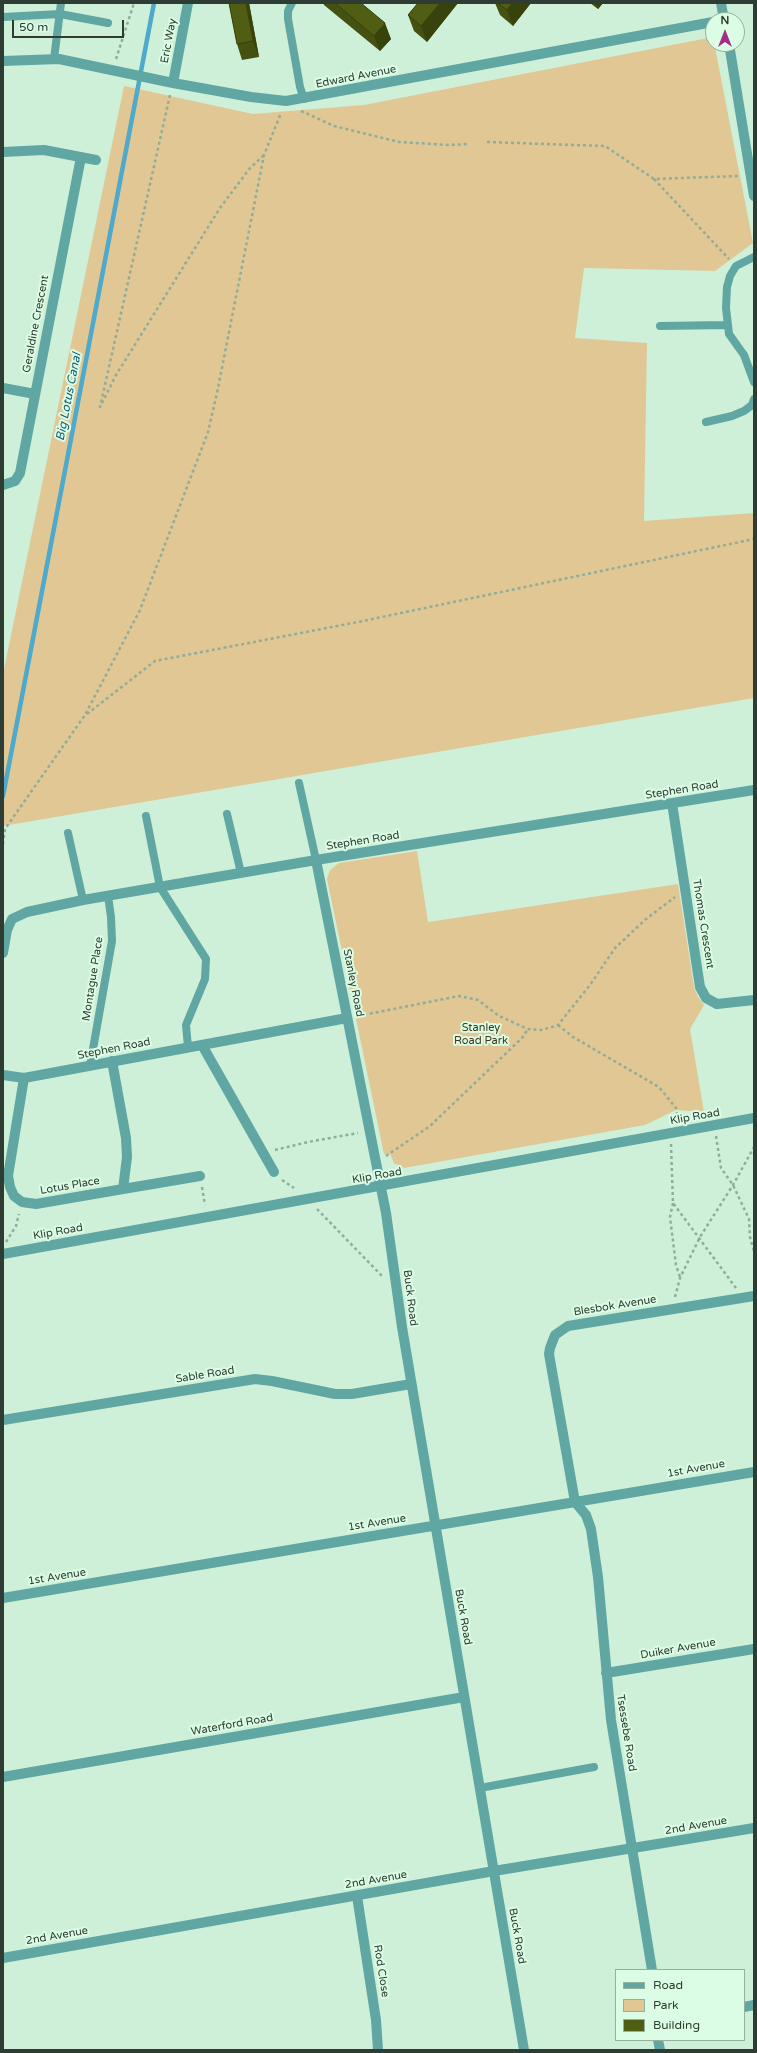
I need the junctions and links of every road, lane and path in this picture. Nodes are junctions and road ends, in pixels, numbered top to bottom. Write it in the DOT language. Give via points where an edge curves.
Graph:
graph roads {
  1 [pos="61,3"];
  2 [pos="134,3"];
  3 [pos="188,3"];
  4 [pos="292,3"];
  5 [pos="60,14"];
  6 [pos="3,17"];
  7 [pos="108,23"];
  8 [pos="705,23"];
  9 [pos="729,52"];
  10 [pos="54,59"];
  11 [pos="3,61"];
  12 [pos="112,71"];
  13 [pos="173,83"];
  14 [pos="304,98"];
  15 [pos="286,100"];
  16 [pos="487,142"];
  17 [pos="468,144"];
  18 [pos="3,152"];
  19 [pos="264,154"];
  20 [pos="81,157"];
  21 [pos="96,160"];
  22 [pos="752,175"];
  23 [pos="654,179"];
  24 [pos="754,196"];
  25 [pos="754,257"];
  26 [pos="736,266"];
  27 [pos="727,325"];
  28 [pos="660,326"];
  29 [pos="754,382"];
  30 [pos="3,388"];
  31 [pos="35,394"];
  32 [pos="754,399"];
  33 [pos="706,422"];
  34 [pos="3,485"];
  35 [pos="754,538"];
  36 [pos="86,715"];
  37 [pos="299,783"];
  38 [pos="754,790"];
  39 [pos="672,803"];
  40 [pos="227,814"];
  41 [pos="146,816"];
  42 [pos="68,833"];
  43 [pos="3,844"];
  44 [pos="316,860"];
  45 [pos="241,873"];
  46 [pos="160,887"];
  47 [pos="677,895"];
  48 [pos="108,896"];
  49 [pos="83,900"];
  50 [pos="3,953"];
  51 [pos="754,1000"];
  52 [pos="358,1015"];
  53 [pos="347,1018"];
  54 [pos="558,1025"];
  55 [pos="528,1029"];
  56 [pos="202,1045"];
  57 [pos="188,1047"];
  58 [pos="112,1062"];
  59 [pos="90,1066"];
  60 [pos="3,1075"];
  61 [pos="24,1078"];
  62 [pos="676,1112"];
  63 [pos="754,1118"];
  64 [pos="714,1126"];
  65 [pos="370,1131"];
  66 [pos="671,1134"];
  67 [pos="754,1147"];
  68 [pos="263,1154"];
  69 [pos="385,1156"];
  70 [pos="274,1172"];
  71 [pos="200,1176"];
  72 [pos="732,1185"];
  73 [pos="381,1187"];
  74 [pos="123,1190"];
  75 [pos="306,1200"];
  76 [pos="22,1202"];
  77 [pos="672,1203"];
  78 [pos="207,1218"];
  79 [pos="700,1237"];
  80 [pos="3,1247"];
  81 [pos="754,1251"];
  82 [pos="3,1254"];
  83 [pos="680,1278"];
  84 [pos="396,1280"];
  85 [pos="749,1297"];
  86 [pos="672,1309"];
  87 [pos="411,1384"];
  88 [pos="3,1420"];
  89 [pos="754,1472"];
  90 [pos="575,1502"];
  91 [pos="435,1526"];
  92 [pos="3,1598"];
  93 [pos="754,1649"];
  94 [pos="606,1673"];
  95 [pos="464,1698"];
  96 [pos="594,1767"];
  97 [pos="3,1776"];
  98 [pos="480,1788"];
  99 [pos="754,1828"];
  100 [pos="632,1849"];
  101 [pos="494,1871"];
  102 [pos="357,1896"];
  103 [pos="3,1958"];
  104 [pos="652,1969"];
  105 [pos="378,2050"];
  106 [pos="524,2050"];
  1 -- 5 [label="lane"];
  2 -- 12 [label="path"];
  3 -- 13 [label="street, Eric Way"];
  4 -- 14 [label="lane" via="288,19"];
  5 -- 6 [label="lane"];
  5 -- 7 [label="lane"];
  5 -- 10 [label="lane"];
  8 -- 14 [label="street, Edward Avenue"];
  9 -- 22 [label="street"];
  10 -- 11 [label="street, Edward Avenue"];
  10 -- 12 [label="street, Edward Avenue"];
  12 -- 13 [label="street, Edward Avenue"];
  13 -- 15 [label="street, Edward Avenue" via="251,97"];
  13 -- 19 [label="path" via="100,407 116,375 220,208 250,168"];
  14 -- 15 [label="street, Edward Avenue"];
  15 -- 17 [label="path" via="304,114 334,126 399,142"];
  15 -- 19 [label="path"];
  16 -- 23 [label="path" via="605,146"];
  18 -- 20 [label="street" via="44,150"];
  19 -- 36 [label="path" via="218,393 208,432 140,610"];
  20 -- 21 [label="street"];
  20 -- 31 [label="street, Geraldine Crescent"];
  22 -- 23 [label="path"];
  22 -- 24 [label="street"];
  23 -- 26 [label="path"];
  25 -- 26 [label="lane"];
  26 -- 27 [label="lane" via="727,288"];
  27 -- 28 [label="lane"];
  27 -- 29 [label="lane" via="729,334 744,355"];
  30 -- 31 [label="street"];
  31 -- 34 [label="street, Geraldine Crescent" via="20,473 15,481"];
  32 -- 33 [label="lane" via="752,405 744,411"];
  35 -- 36 [label="path" via="358,622 155,661"];
  36 -- 43 [label="path" via="6,829"];
  37 -- 44 [label="lane, Stanley Road"];
  38 -- 39 [label="street, Stephen Road"];
  39 -- 44 [label="street, Stephen Road"];
  39 -- 51 [label="street, Thomas Crescent" via="700,987 706,998 718,1004"];
  40 -- 45 [label="lane"];
  41 -- 46 [label="lane"];
  42 -- 49 [label="lane"];
  44 -- 45 [label="street, Stephen Road"];
  44 -- 53 [label="street, Stanley Road"];
  45 -- 46 [label="street, Stephen Road"];
  46 -- 48 [label="street, Stephen Road"];
  46 -- 57 [label="lane" via="206,959 205,979 186,1025"];
  47 -- 54 [label="path" via="615,948"];
  48 -- 49 [label="street, Stephen Road"];
  48 -- 59 [label="lane, Montague Place" via="112,941"];
  49 -- 50 [label="street, Stephen Road" via="27,912 12,919 7,930"];
  52 -- 55 [label="path" via="459,996 478,1000 499,1016"];
  53 -- 56 [label="street, Stephen Road"];
  53 -- 65 [label="street, Stanley Road"];
  54 -- 55 [label="path" via="541,1030"];
  54 -- 62 [label="path" via="609,1060 658,1087 668,1097"];
  55 -- 69 [label="path" via="522,1038 430,1126"];
  56 -- 57 [label="street, Stephen Road"];
  56 -- 68 [label="street"];
  57 -- 58 [label="street, Stephen Road"];
  58 -- 59 [label="street, Stephen Road"];
  58 -- 74 [label="street" via="126,1138 127,1157"];
  59 -- 61 [label="street, Stephen Road"];
  60 -- 61 [label="street, Stephen Road"];
  61 -- 76 [label="street" via="8,1176 14,1196"];
  63 -- 64 [label="street, Klip Road"];
  64 -- 66 [label="street, Klip Road"];
  64 -- 72 [label="path" via="721,1168"];
  65 -- 68 [label="path" via="308,1142"];
  65 -- 73 [label="street, Stanley Road"];
  66 -- 73 [label="street, Klip Road"];
  66 -- 77 [label="path"];
  67 -- 72 [label="path"];
  68 -- 70 [label="street"];
  70 -- 75 [label="path"];
  71 -- 74 [label="street, Lotus Place"];
  71 -- 78 [label="path"];
  72 -- 79 [label="path"];
  72 -- 81 [label="path" via="749,1219"];
  73 -- 75 [label="street, Klip Road"];
  73 -- 84 [label="street, Buck Road"];
  74 -- 76 [label="street, Lotus Place" via="36,1204"];
  75 -- 78 [label="street, Klip Road"];
  75 -- 84 [label="path" via="326,1217 381,1276"];
  76 -- 80 [label="path" via="16,1226"];
  77 -- 79 [label="path"];
  77 -- 83 [label="path" via="670,1217"];
  78 -- 82 [label="street, Klip Road"];
  79 -- 83 [label="path"];
  79 -- 85 [label="path"];
  83 -- 86 [label="path"];
  84 -- 87 [label="street, Buck Road"];
  85 -- 86 [label="street, Blesbok Avenue"];
  86 -- 90 [label="street, Blesbok Avenue" via="568,1326 552,1341 549,1354"];
  87 -- 88 [label="street, Sable Road" via="352,1394 335,1394 255,1380"];
  87 -- 91 [label="street, Buck Road"];
  89 -- 90 [label="street, 1st Avenue"];
  90 -- 91 [label="street, 1st Avenue"];
  90 -- 94 [label="street, Tsessebe Road" via="586,1515 591,1529"];
  91 -- 92 [label="street, 1st Avenue"];
  91 -- 95 [label="street, Buck Road"];
  93 -- 94 [label="street, Duiker Avenue"];
  94 -- 100 [label="street, Tsessebe Road"];
  95 -- 97 [label="street, Waterford Road"];
  95 -- 98 [label="street, Buck Road"];
  96 -- 98 [label="lane"];
  98 -- 101 [label="street, Buck Road"];
  99 -- 100 [label="street, 2nd Avenue"];
  100 -- 101 [label="street, 2nd Avenue"];
  100 -- 104 [label="street, Tsessebe Road"];
  101 -- 102 [label="street, 2nd Avenue"];
  101 -- 106 [label="street, Buck Road"];
  102 -- 103 [label="street, 2nd Avenue"];
  102 -- 105 [label="street, Rod Close" via="376,2020"];
}
